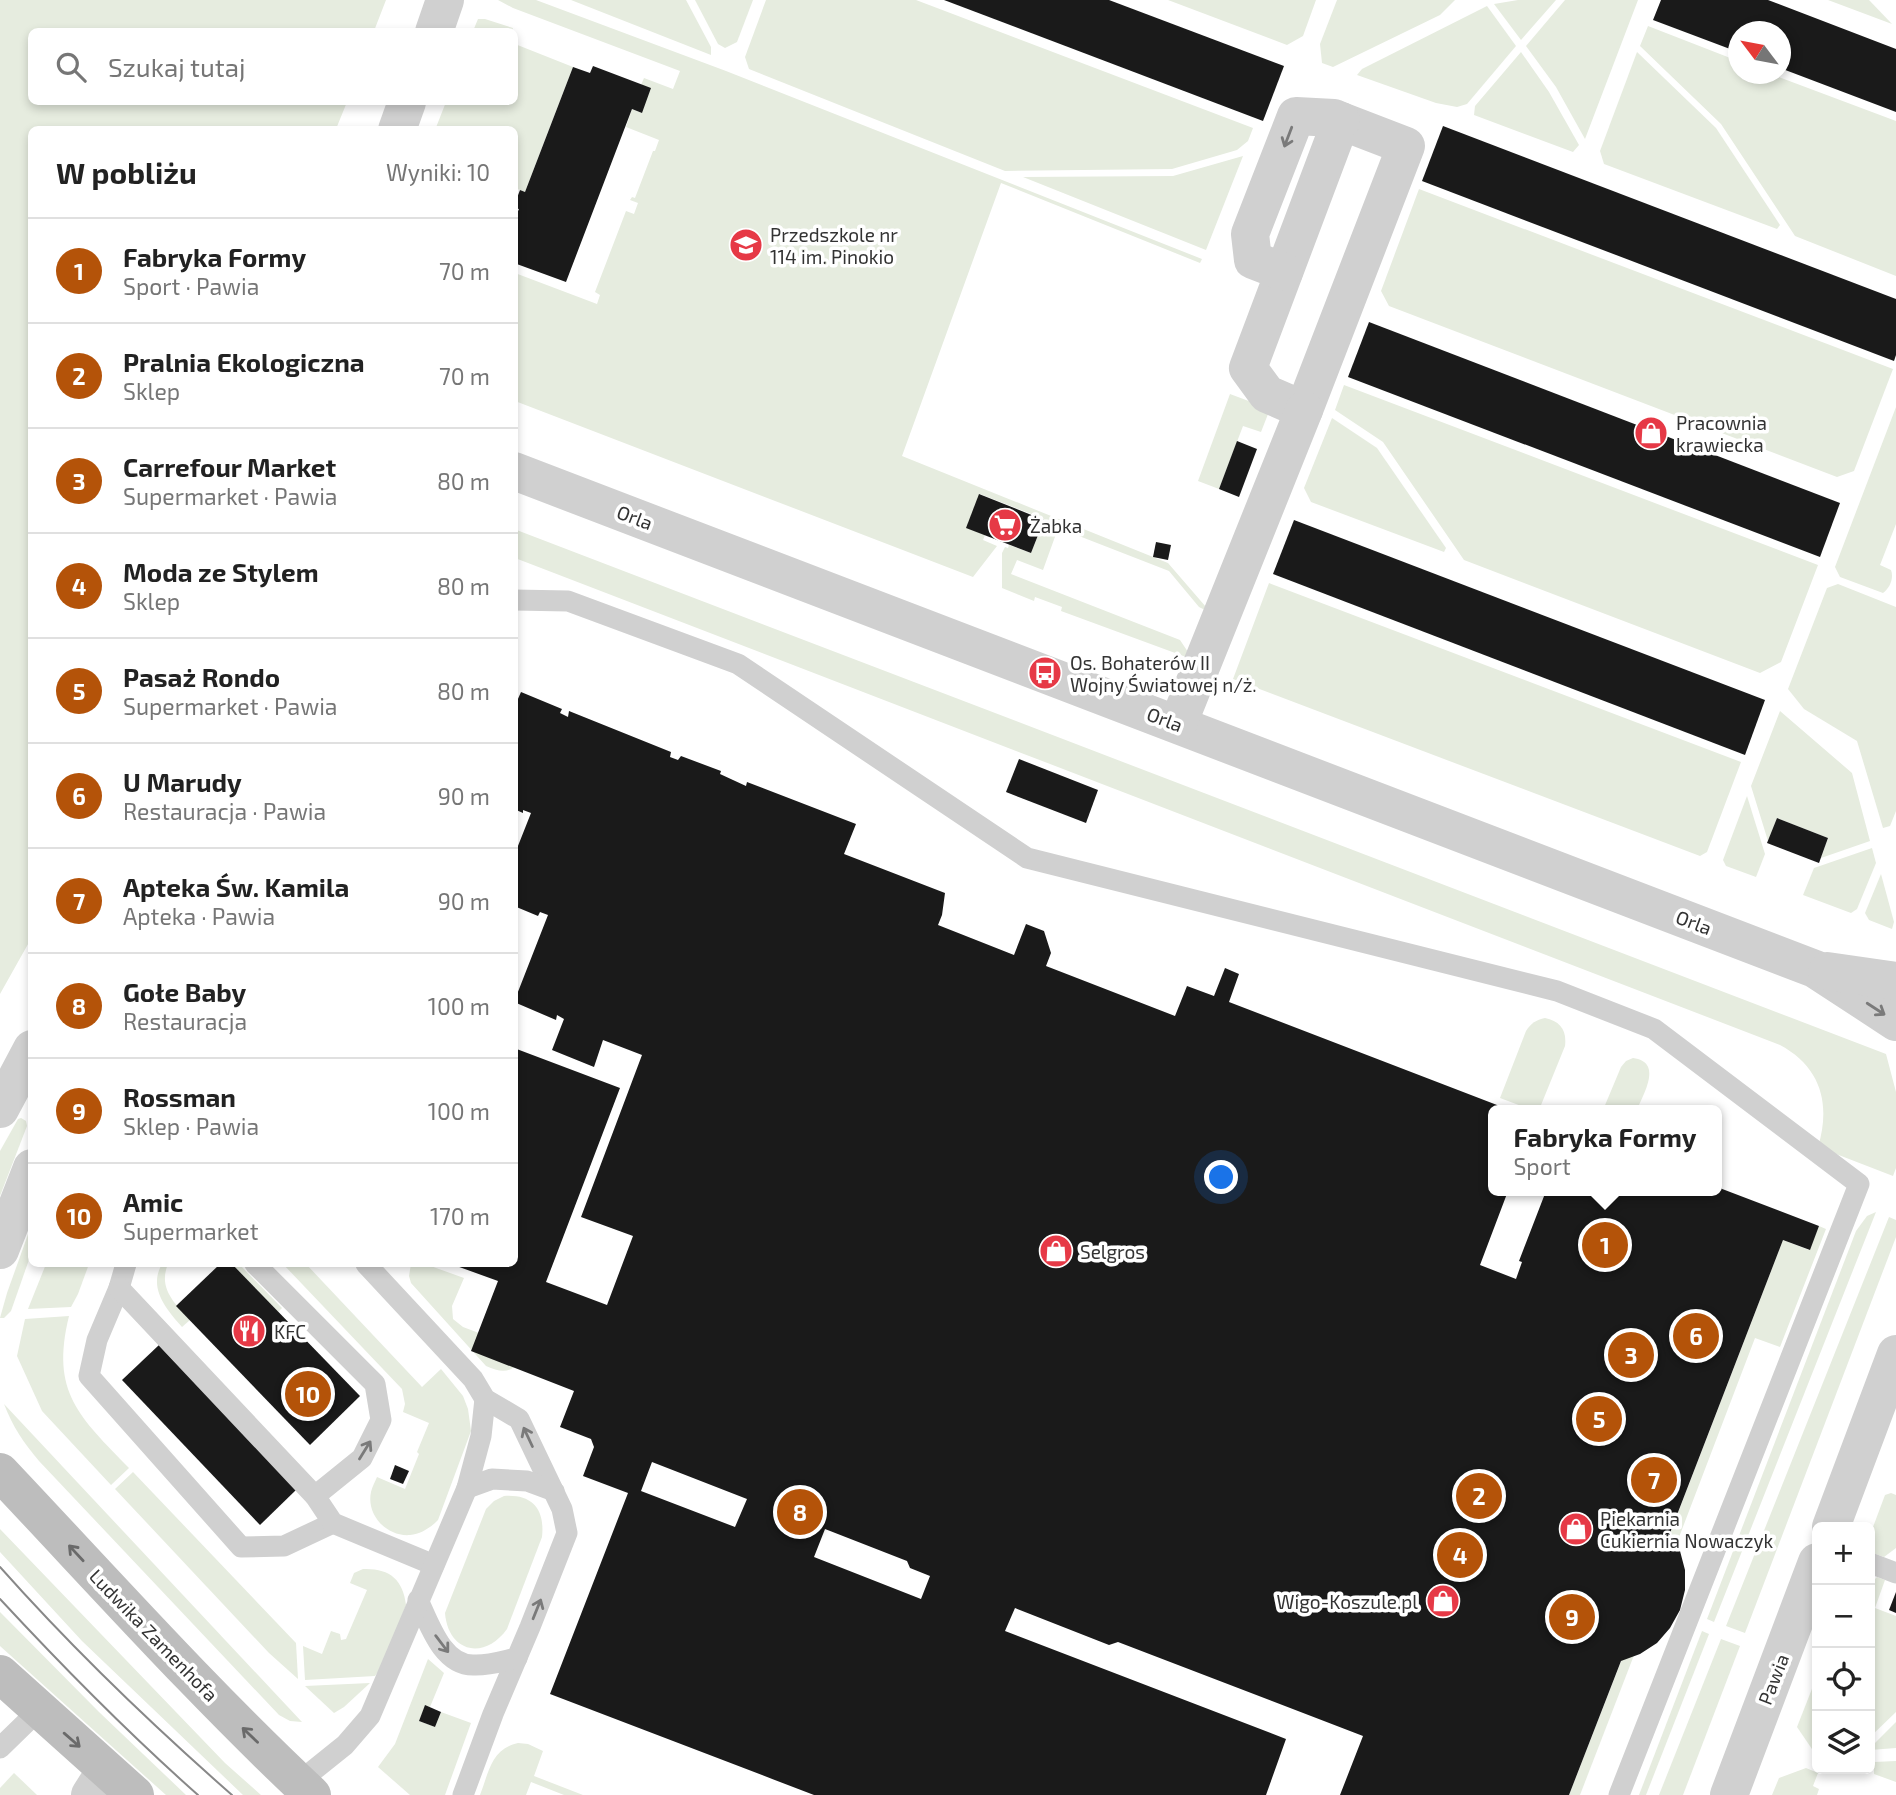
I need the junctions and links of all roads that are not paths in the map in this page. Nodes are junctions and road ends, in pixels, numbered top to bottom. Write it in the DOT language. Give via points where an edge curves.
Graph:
graph roads {
  1 [pos="445,0"];
  2 [pos="435,28"];
  3 [pos="406,105"];
  4 [pos="398,126"];
  5 [pos="1304,410"];
  6 [pos="518,473"];
  7 [pos="518,600"];
  8 [pos="1178,724"];
  9 [pos="1815,969"];
  10 [pos="1896,981"];
  11 [pos="1896,1022"];
  12 [pos="28,1042"];
  13 [pos="28,1056"];
  14 [pos="0,1070"];
  15 [pos="0,1109"];
  16 [pos="28,1178"];
  17 [pos="0,1250"];
  18 [pos="125,1267"];
  19 [pos="258,1267"];
  20 [pos="369,1267"];
  21 [pos="119,1288"];
  22 [pos="1896,1354"];
  23 [pos="485,1399"];
  24 [pos="0,1472"];
  25 [pos="467,1488"];
  26 [pos="554,1491"];
  27 [pos="314,1496"];
  28 [pos="1832,1522"];
  29 [pos="332,1523"];
  30 [pos="434,1565"];
  31 [pos="1875,1565"];
  32 [pos="1896,1573"];
  33 [pos="1812,1575"];
  34 [pos="418,1600"];
  35 [pos="517,1658"];
  36 [pos="484,1664"];
  37 [pos="0,1674"];
  38 [pos="39,1710"];
  39 [pos="493,1714"];
  40 [pos="0,1748"];
  41 [pos="98,1782"];
  42 [pos="306,1789"];
  43 [pos="135,1795"];
  44 [pos="463,1795"];
  45 [pos="1619,1795"];
  46 [pos="1729,1795"];
  1 -- 2 [label="street"];
  3 -- 4 [label="street"];
  5 -- 5 [label="street, one-way" via="1406,146 1341,121 1248,368 1267,394"];
  5 -- 8 [label="street"];
  6 -- 8 [label="street, Orla"];
  7 -- 45 [label="lane" via="568,601 738,664 1027,858 1558,991 1654,1029 1859,1184"];
  8 -- 9 [label="street, Orla"];
  9 -- 10 [label="street, Orla"];
  9 -- 11 [label="street, Orla, one-way"];
  12 -- 14 [label="street"];
  13 -- 15 [label="street"];
  16 -- 17 [label="street"];
  18 -- 21 [label="lane"];
  27 -- 19 [label="lane, one-way" via="362,1458 381,1420 375,1384"];
  20 -- 23 [label="lane" via="473,1379"];
  21 -- 27 [label="lane"];
  21 -- 29 [label="lane" via="97,1340 89,1376 240,1547 284,1546"];
  22 -- 28 [label="street"];
  23 -- 25 [label="lane"];
  26 -- 23 [label="lane, one-way" via="519,1419"];
  42 -- 24 [label="main road, Ludwika Zamenhofa, one-way"];
  25 -- 26 [label="lane" via="492,1479 527,1481"];
  25 -- 30 [label="lane"];
  35 -- 26 [label="lane, one-way" via="567,1533"];
  27 -- 29 [label="lane"];
  29 -- 30 [label="lane"];
  30 -- 34 [label="lane"];
  31 -- 32 [label="lane"];
  33 -- 46 [label="street, Pawia"];
  34 -- 36 [label="lane, one-way" via="436,1637 455,1660"];
  34 -- 42 [label="lane" via="370,1716"];
  35 -- 36 [label="lane"];
  35 -- 39 [label="lane"];
  36 -- 39 [label="lane"];
  37 -- 38 [label="main road"];
  38 -- 40 [label="lane"];
  38 -- 41 [label="main road, one-way"];
  39 -- 44 [label="lane"];
  41 -- 43 [label="main road"];
}
